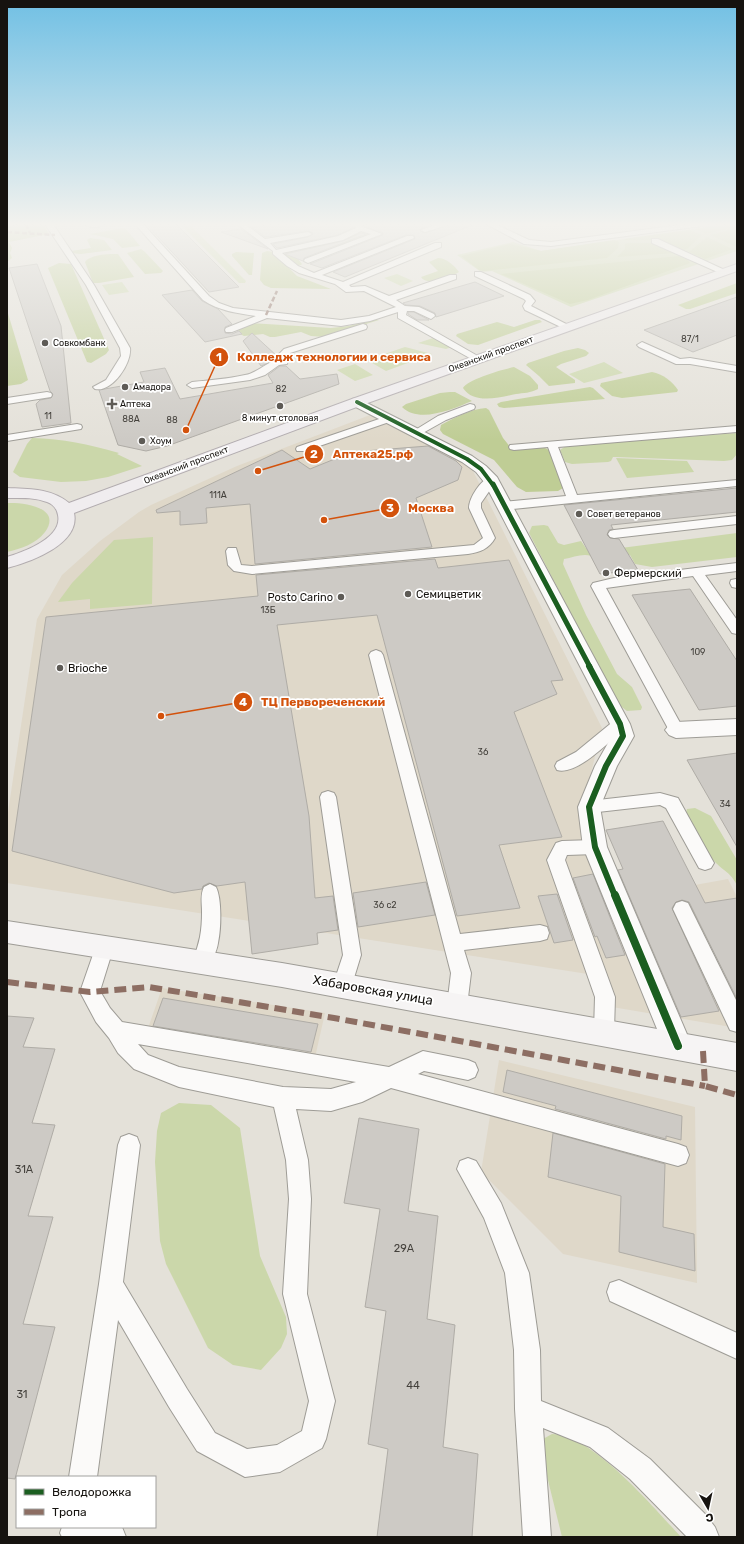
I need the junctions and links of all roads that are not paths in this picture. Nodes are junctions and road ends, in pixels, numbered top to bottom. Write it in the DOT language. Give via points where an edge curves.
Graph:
graph roads {
  1 [pos="96,296"];
  2 [pos="206,296"];
  3 [pos="383,296"];
  4 [pos="398,296"];
  5 [pos="525,296"];
  6 [pos="656,296"];
  7 [pos="389,299"];
  8 [pos="402,312"];
  9 [pos="266,315"];
  10 [pos="431,316"];
  11 [pos="568,327"];
  12 [pos="228,330"];
  13 [pos="291,340"];
  14 [pos="642,345"];
  15 [pos="301,346"];
  16 [pos="478,359"];
  17 [pos="737,369"];
  18 [pos="192,385"];
  19 [pos="98,387"];
  20 [pos="47,395"];
  21 [pos="7,401"];
  22 [pos="357,402"];
  23 [pos="470,407"];
  24 [pos="381,421"];
  25 [pos="77,427"];
  26 [pos="737,429"];
  27 [pos="417,432"];
  28 [pos="372,435"];
  29 [pos="7,438"];
  30 [pos="552,445"];
  31 [pos="514,447"];
  32 [pos="301,449"];
  33 [pos="491,480"];
  34 [pos="737,483"];
  35 [pos="7,493"];
  36 [pos="573,499"];
  37 [pos="504,506"];
  38 [pos="66,510"];
  39 [pos="737,520"];
  40 [pos="614,534"];
  41 [pos="232,552"];
  42 [pos="7,563"];
  43 [pos="737,567"];
  44 [pos="697,573"];
  45 [pos="737,630"];
  46 [pos="376,656"];
  47 [pos="620,724"];
  48 [pos="737,727"];
  49 [pos="676,730"];
  50 [pos="564,766"];
  51 [pos="328,797"];
  52 [pos="589,807"];
  53 [pos="595,847"];
  54 [pos="705,863"];
  55 [pos="210,892"];
  56 [pos="682,909"];
  57 [pos="7,932"];
  58 [pos="540,932"];
  59 [pos="454,943"];
  60 [pos="105,946"];
  61 [pos="202,961"];
  62 [pos="343,985"];
  63 [pos="457,1006"];
  64 [pos="737,1023"];
  65 [pos="116,1030"];
  66 [pos="604,1031"];
  67 [pos="678,1046"];
  68 [pos="737,1057"];
  69 [pos="468,1070"];
  70 [pos="390,1076"];
  71 [pos="283,1098"];
  72 [pos="129,1145"];
  73 [pos="678,1155"];
  74 [pos="468,1169"];
  75 [pos="112,1284"];
  76 [pos="619,1292"];
  77 [pos="737,1346"];
  78 [pos="528,1409"];
  79 [pos="83,1476"];
  80 [pos="74,1532"];
  81 [pos="112,1537"];
  82 [pos="537,1537"];
  83 [pos="705,1537"];
  1 -- 19 [label="lane" via="125,348 126,356 110,382"];
  2 -- 9 [label="lane" via="212,302 232,310"];
  3 -- 7 [label="lane"];
  4 -- 7 [label="lane"];
  5 -- 11 [label="lane" via="531,301 528,308"];
  6 -- 11 [label="main road, Океанский проспект"];
  7 -- 8 [label="lane"];
  8 -- 9 [label="lane" via="341,323"];
  8 -- 10 [label="lane" via="416,309"];
  8 -- 15 [label="lane"];
  8 -- 16 [label="lane"];
  9 -- 12 [label="lane"];
  11 -- 16 [label="main road, Океанский проспект"];
  13 -- 15 [label="lane"];
  14 -- 17 [label="lane" via="679,362 690,361"];
  15 -- 18 [label="lane" via="286,351 284,362 262,373 247,378"];
  16 -- 22 [label="main road, Океанский проспект"];
  20 -- 21 [label="lane"];
  22 -- 24 [label="street"];
  22 -- 38 [label="main road, Океанский проспект"];
  23 -- 27 [label="lane"];
  24 -- 27 [label="street"];
  24 -- 28 [label="lane" via="371,428"];
  24 -- 32 [label="lane"];
  25 -- 29 [label="lane"];
  26 -- 30 [label="lane"];
  27 -- 33 [label="street" via="467,459"];
  30 -- 31 [label="lane"];
  30 -- 36 [label="lane"];
  33 -- 37 [label="street"];
  33 -- 41 [label="lane" via="475,503 489,538 481,547 252,570 236,568"];
  34 -- 36 [label="lane"];
  35 -- 38 [label="main road" via="47,496 59,502"];
  36 -- 37 [label="lane"];
  37 -- 47 [label="street"];
  38 -- 42 [label="main road" via="66,527 56,540 31,556"];
  39 -- 40 [label="lane"];
  43 -- 44 [label="lane"];
  44 -- 45 [label="lane"];
  44 -- 49 [label="lane" via="598,586"];
  46 -- 59 [label="lane"];
  47 -- 50 [label="lane" via="582,756"];
  47 -- 52 [label="street" via="623,736 606,766"];
  48 -- 49 [label="street"];
  51 -- 62 [label="lane" via="352,955"];
  52 -- 53 [label="street"];
  52 -- 54 [label="lane" via="660,799 672,804"];
  53 -- 66 [label="lane" via="562,848 556,860 605,997"];
  53 -- 67 [label="street"];
  55 -- 61 [label="lane" via="209,944"];
  56 -- 64 [label="lane"];
  57 -- 60 [label="main road, Хабаровская улица"];
  58 -- 59 [label="lane"];
  59 -- 63 [label="lane" via="462,973"];
  60 -- 61 [label="main road, Хабаровская улица"];
  60 -- 65 [label="lane" via="90,992 103,1015"];
  61 -- 62 [label="main road, Хабаровская улица"];
  62 -- 63 [label="main road, Хабаровская улица"];
  63 -- 66 [label="main road, Хабаровская улица"];
  65 -- 70 [label="lane"];
  65 -- 71 [label="lane" via="125,1046 141,1062 179,1077"];
  66 -- 67 [label="main road, Хабаровская улица"];
  67 -- 68 [label="main road, Хабаровская улица"];
  69 -- 70 [label="lane" via="423,1061"];
  70 -- 71 [label="lane" via="362,1091 331,1100"];
  70 -- 73 [label="lane"];
  71 -- 75 [label="lane" via="297,1160 300,1199 295,1294 322,1401 313,1439 280,1458 245,1463 206,1442"];
  72 -- 75 [label="lane"];
  74 -- 78 [label="lane" via="493,1211 517,1273 527,1350"];
  75 -- 79 [label="lane"];
  76 -- 77 [label="lane"];
  78 -- 82 [label="lane"];
  78 -- 83 [label="lane" via="599,1437 640,1469"];
  80 -- 81 [label="lane"];
}
